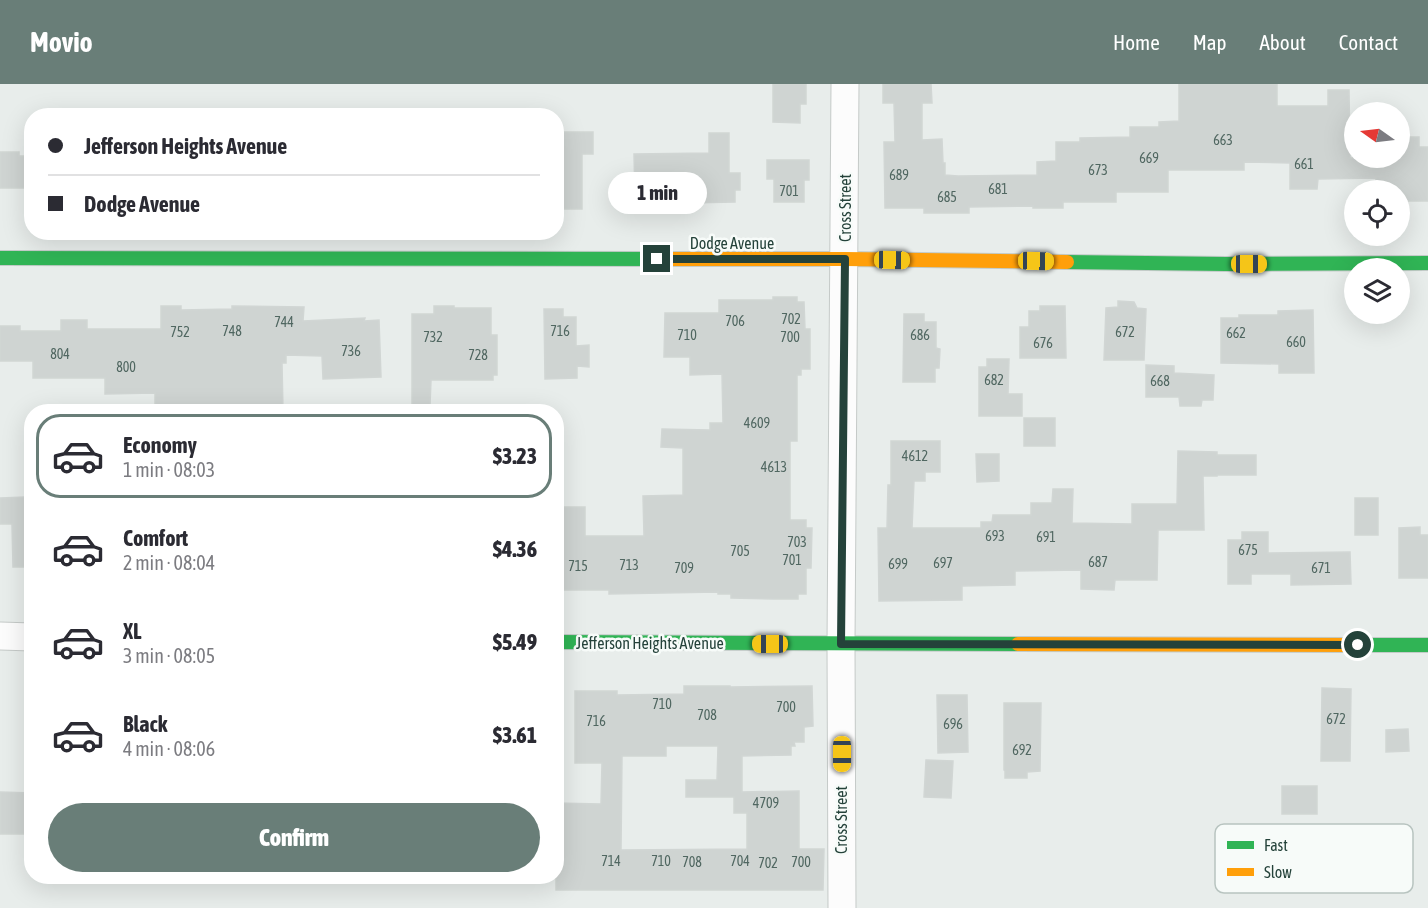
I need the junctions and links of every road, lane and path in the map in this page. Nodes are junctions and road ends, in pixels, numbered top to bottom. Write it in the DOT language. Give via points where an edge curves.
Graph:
graph roads {
  1 [pos="845,84"];
  2 [pos="0,258"];
  3 [pos="845,259"];
  4 [pos="1428,263"];
  5 [pos="0,636"];
  6 [pos="24,636"];
  7 [pos="564,642"];
  8 [pos="841,644"];
  9 [pos="1428,645"];
  10 [pos="842,908"];
  1 -- 3 [label="street, Cross Street"];
  2 -- 3 [label="street, Dodge Avenue"];
  3 -- 4 [label="street, Dodge Avenue"];
  3 -- 8 [label="street, Cross Street"];
  5 -- 6 [label="street"];
  7 -- 8 [label="street, Jefferson Heights Avenue"];
  8 -- 9 [label="street, Jefferson Heights Avenue"];
  8 -- 10 [label="street, Cross Street"];
}
